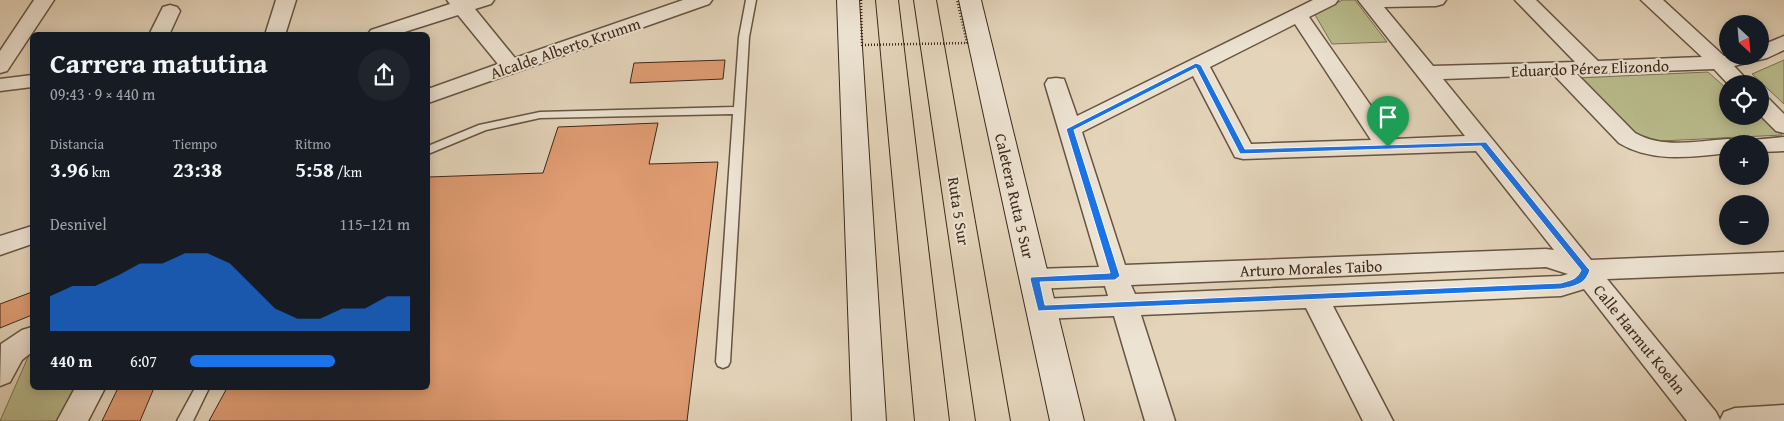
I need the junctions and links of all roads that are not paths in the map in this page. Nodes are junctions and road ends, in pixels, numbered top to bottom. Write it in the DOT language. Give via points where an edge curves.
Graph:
graph roads {
  1 [pos="44,0"];
  2 [pos="286,0"];
  3 [pos="484,0"];
  4 [pos="750,0"];
  5 [pos="848,0"];
  6 [pos="886,0"];
  7 [pos="925,0"];
  8 [pos="970,0"];
  9 [pos="1328,0"];
  10 [pos="1436,0"];
  11 [pos="1525,0"];
  12 [pos="1651,0"];
  13 [pos="1369,1"];
  14 [pos="688,2"];
  15 [pos="460,3"];
  16 [pos="170,11"];
  17 [pos="1298,15"];
  18 [pos="160,32"];
  19 [pos="276,32"];
  20 [pos="383,32"];
  21 [pos="1784,42"];
  22 [pos="1769,50"];
  23 [pos="1719,63"];
  24 [pos="1198,65"];
  25 [pos="1721,65"];
  26 [pos="0,67"];
  27 [pos="511,67"];
  28 [pos="1594,68"];
  29 [pos="1560,69"];
  30 [pos="1427,73"];
  31 [pos="1731,75"];
  32 [pos="30,81"];
  33 [pos="1056,84"];
  34 [pos="0,86"];
  35 [pos="430,95"];
  36 [pos="739,110"];
  37 [pos="1769,112"];
  38 [pos="1784,126"];
  39 [pos="1070,129"];
  40 [pos="1483,144"];
  41 [pos="1784,144"];
  42 [pos="1769,145"];
  43 [pos="1719,146"];
  44 [pos="1388,147"];
  45 [pos="430,149"];
  46 [pos="30,236"];
  47 [pos="0,246"];
  48 [pos="1784,262"];
  49 [pos="1585,270"];
  50 [pos="1115,276"];
  51 [pos="1034,279"];
  52 [pos="1314,297"];
  53 [pos="1124,305"];
  54 [pos="1041,308"];
  55 [pos="30,339"];
  56 [pos="723,362"];
  57 [pos="0,374"];
  58 [pos="89,390"];
  59 [pos="201,390"];
  60 [pos="1784,418"];
  61 [pos="72,421"];
  62 [pos="185,421"];
  63 [pos="869,421"];
  64 [pos="932,421"];
  65 [pos="993,421"];
  66 [pos="1067,421"];
  67 [pos="1160,421"];
  68 [pos="1378,421"];
  69 [pos="1706,421"];
  70 [pos="1735,421"];
  1 -- 26 [label="street"];
  2 -- 19 [label="street"];
  3 -- 15 [label="street"];
  4 -- 36 [label="lane"];
  5 -- 63 [label="main road"];
  6 -- 64 [label="highway"];
  7 -- 65 [label="highway, Ruta 5 Sur"];
  8 -- 51 [label="main road, Caletera Ruta 5 Sur"];
  9 -- 17 [label="street"];
  10 -- 13 [label="street"];
  11 -- 28 [label="street"];
  12 -- 23 [label="street"];
  13 -- 30 [label="street, Calle Harmut Koehn"];
  14 -- 27 [label="street, Alcalde Alberto Krumm"];
  15 -- 20 [label="street"];
  15 -- 27 [label="street"];
  16 -- 18 [label="street"];
  17 -- 24 [label="street"];
  17 -- 44 [label="street"];
  21 -- 22 [label="street"];
  23 -- 28 [label="street, Eduardo Pérez Elizondo"];
  24 -- 39 [label="street"];
  24 -- 44 [label="street" via="1242,152"];
  25 -- 31 [label="street"];
  27 -- 35 [label="street, Alcalde Alberto Krumm"];
  28 -- 29 [label="street, Eduardo Pérez Elizondo"];
  29 -- 30 [label="street, Eduardo Pérez Elizondo"];
  29 -- 43 [label="street" via="1627,138 1640,146 1652,149"];
  30 -- 40 [label="street, Calle Harmut Koehn"];
  32 -- 34 [label="street"];
  33 -- 39 [label="street"];
  36 -- 45 [label="lane" via="540,115 483,127"];
  36 -- 56 [label="lane"];
  37 -- 38 [label="street"];
  39 -- 50 [label="street"];
  40 -- 44 [label="street"];
  40 -- 49 [label="street, Calle Harmut Koehn"];
  41 -- 42 [label="street"];
  46 -- 47 [label="street"];
  48 -- 49 [label="street, Arturo Morales Taibo"];
  49 -- 50 [label="street, Arturo Morales Taibo" via="1546,258"];
  49 -- 52 [label="street, Arturo Morales Taibo" via="1578,282 1561,286"];
  49 -- 69 [label="street, Calle Harmut Koehn"];
  50 -- 51 [label="street, Arturo Morales Taibo"];
  50 -- 53 [label="street"];
  51 -- 54 [label="main road, Caletera Ruta 5 Sur"];
  52 -- 53 [label="street, Arturo Morales Taibo"];
  52 -- 68 [label="street"];
  53 -- 54 [label="street, Arturo Morales Taibo"];
  53 -- 67 [label="street"];
  54 -- 66 [label="main road, Caletera Ruta 5 Sur"];
  55 -- 57 [label="street" via="11,352"];
  58 -- 61 [label="street"];
  59 -- 62 [label="lane"];
  60 -- 70 [label="street"];
}
